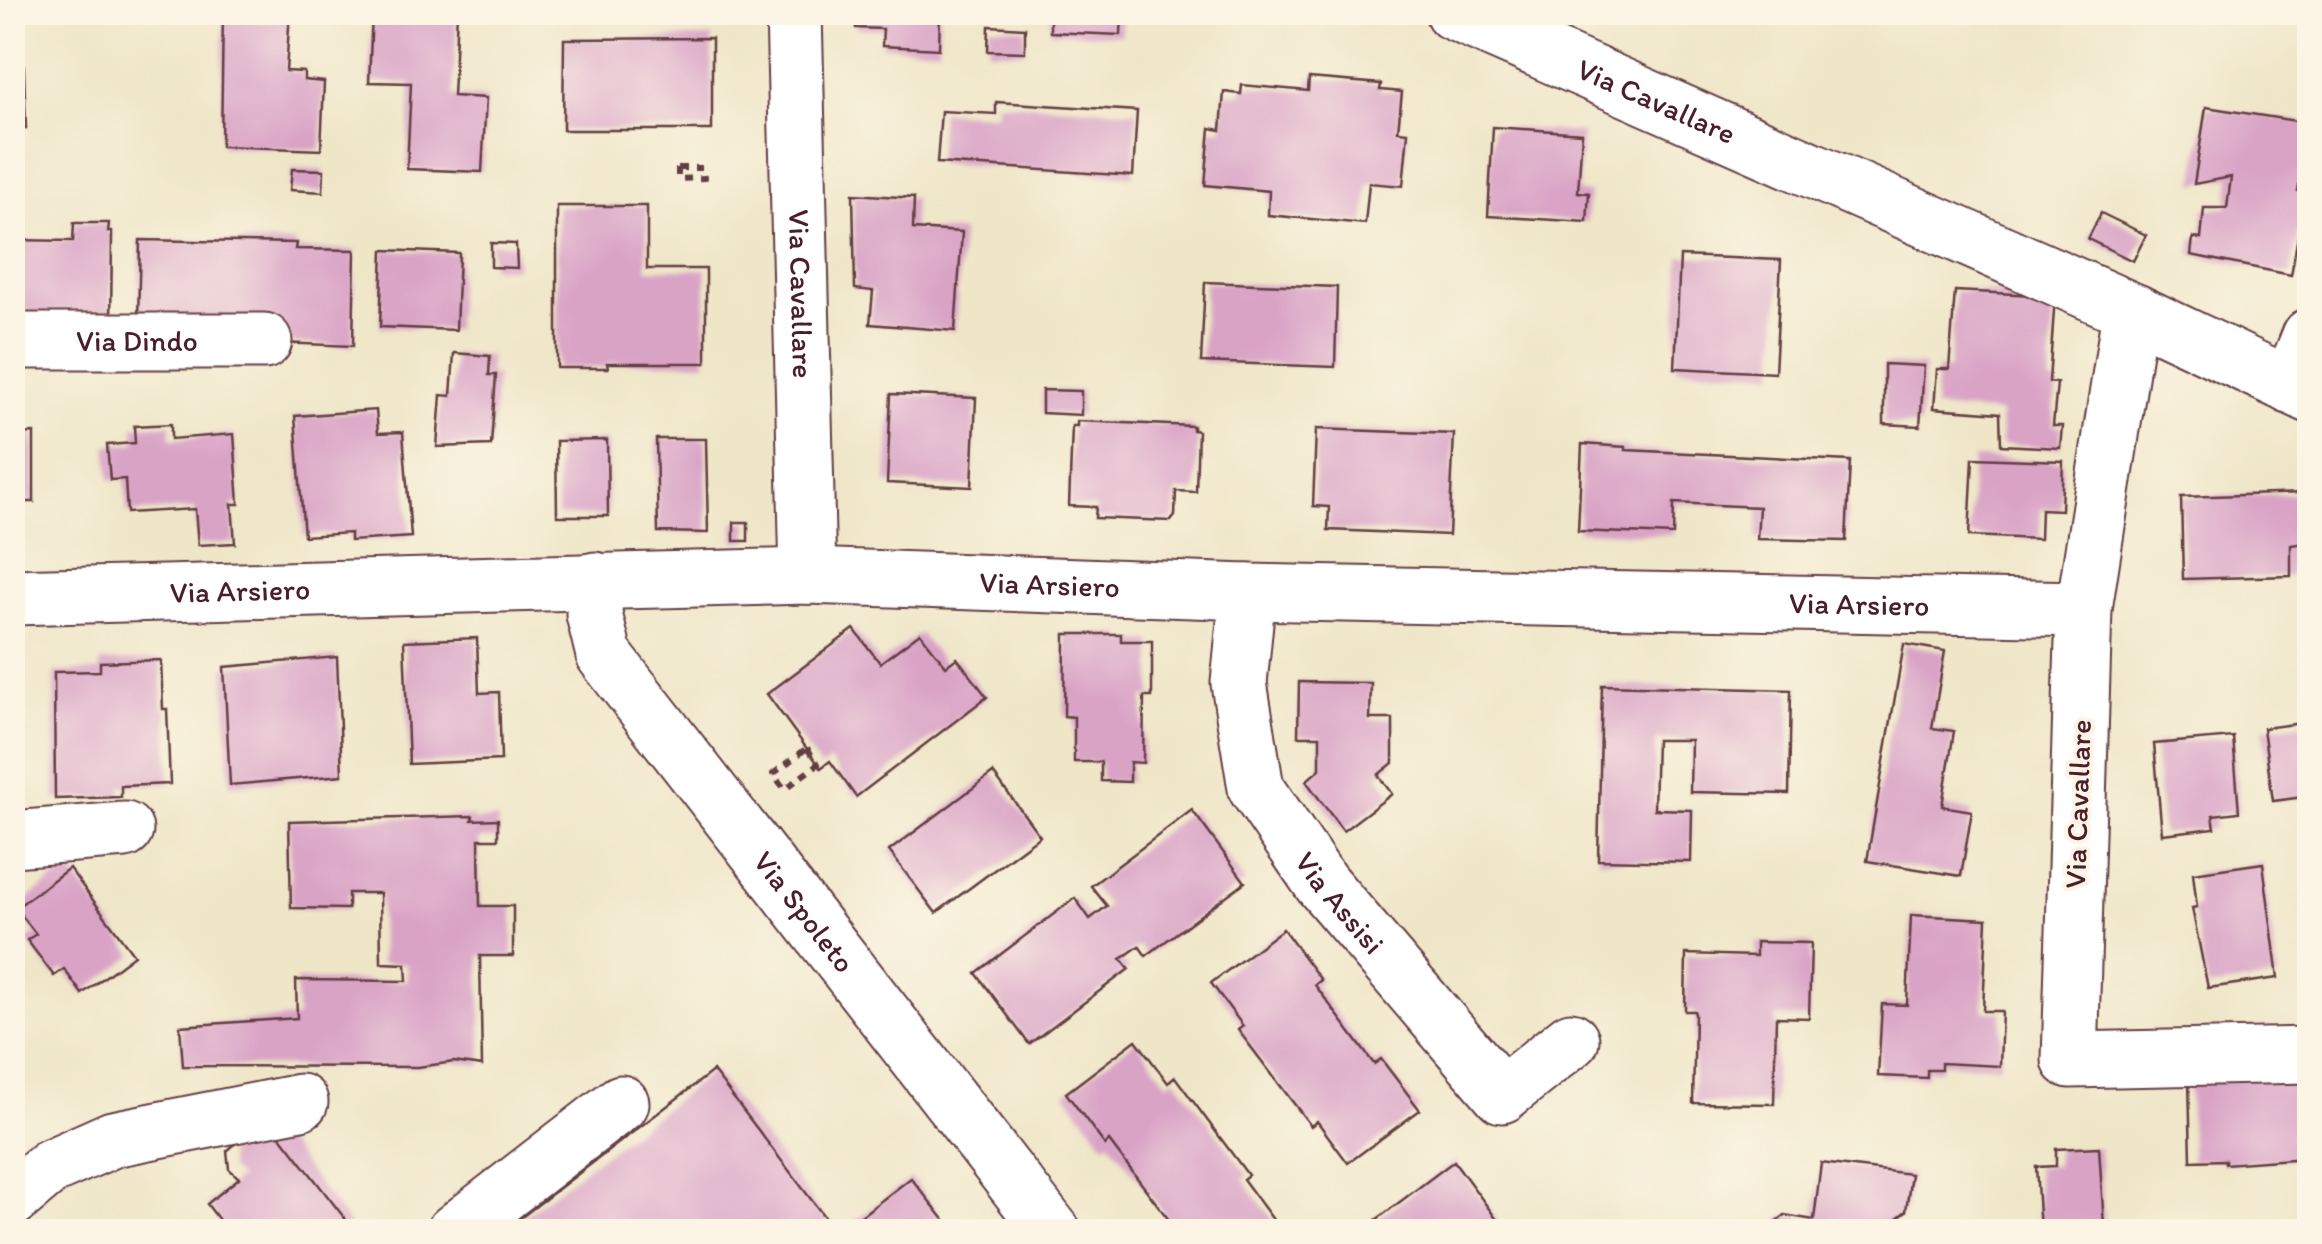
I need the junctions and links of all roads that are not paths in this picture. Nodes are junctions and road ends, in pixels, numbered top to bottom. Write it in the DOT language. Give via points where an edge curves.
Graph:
graph roads {
  1 [pos="794,12"];
  2 [pos="1453,12"];
  3 [pos="2134,312"];
  4 [pos="2310,336"];
  5 [pos="12,341"];
  6 [pos="264,342"];
  7 [pos="2300,390"];
  8 [pos="808,576"];
  9 [pos="595,580"];
  10 [pos="1248,592"];
  11 [pos="12,597"];
  12 [pos="2084,610"];
  13 [pos="125,830"];
  14 [pos="12,839"];
  15 [pos="1571,1040"];
  16 [pos="2310,1055"];
  17 [pos="300,1102"];
  18 [pos="621,1102"];
  19 [pos="12,1199"];
  20 [pos="454,1232"];
  21 [pos="1053,1232"];
  1 -- 8 [label="street, Via Cavallare"];
  2 -- 3 [label="street, Via Cavallare"];
  3 -- 7 [label="street, Via Cavallare"];
  3 -- 12 [label="street, Via Cavallare"];
  4 -- 7 [label="street, Via Cavallare"];
  5 -- 6 [label="street, Via Dindo"];
  8 -- 9 [label="street, Via Arsiero"];
  8 -- 10 [label="street, Via Arsiero"];
  9 -- 11 [label="street, Via Arsiero"];
  9 -- 21 [label="street, Via Spoleto" via="594,614 604,654"];
  10 -- 12 [label="street, Via Arsiero"];
  10 -- 15 [label="street, Via Assisi" via="1239,683 1256,788 1321,883 1502,1095"];
  12 -- 16 [label="street, Via Cavallare" via="2070,1060"];
  13 -- 14 [label="street"];
  17 -- 19 [label="street" via="113,1139 50,1167"];
  18 -- 20 [label="street"];
}
